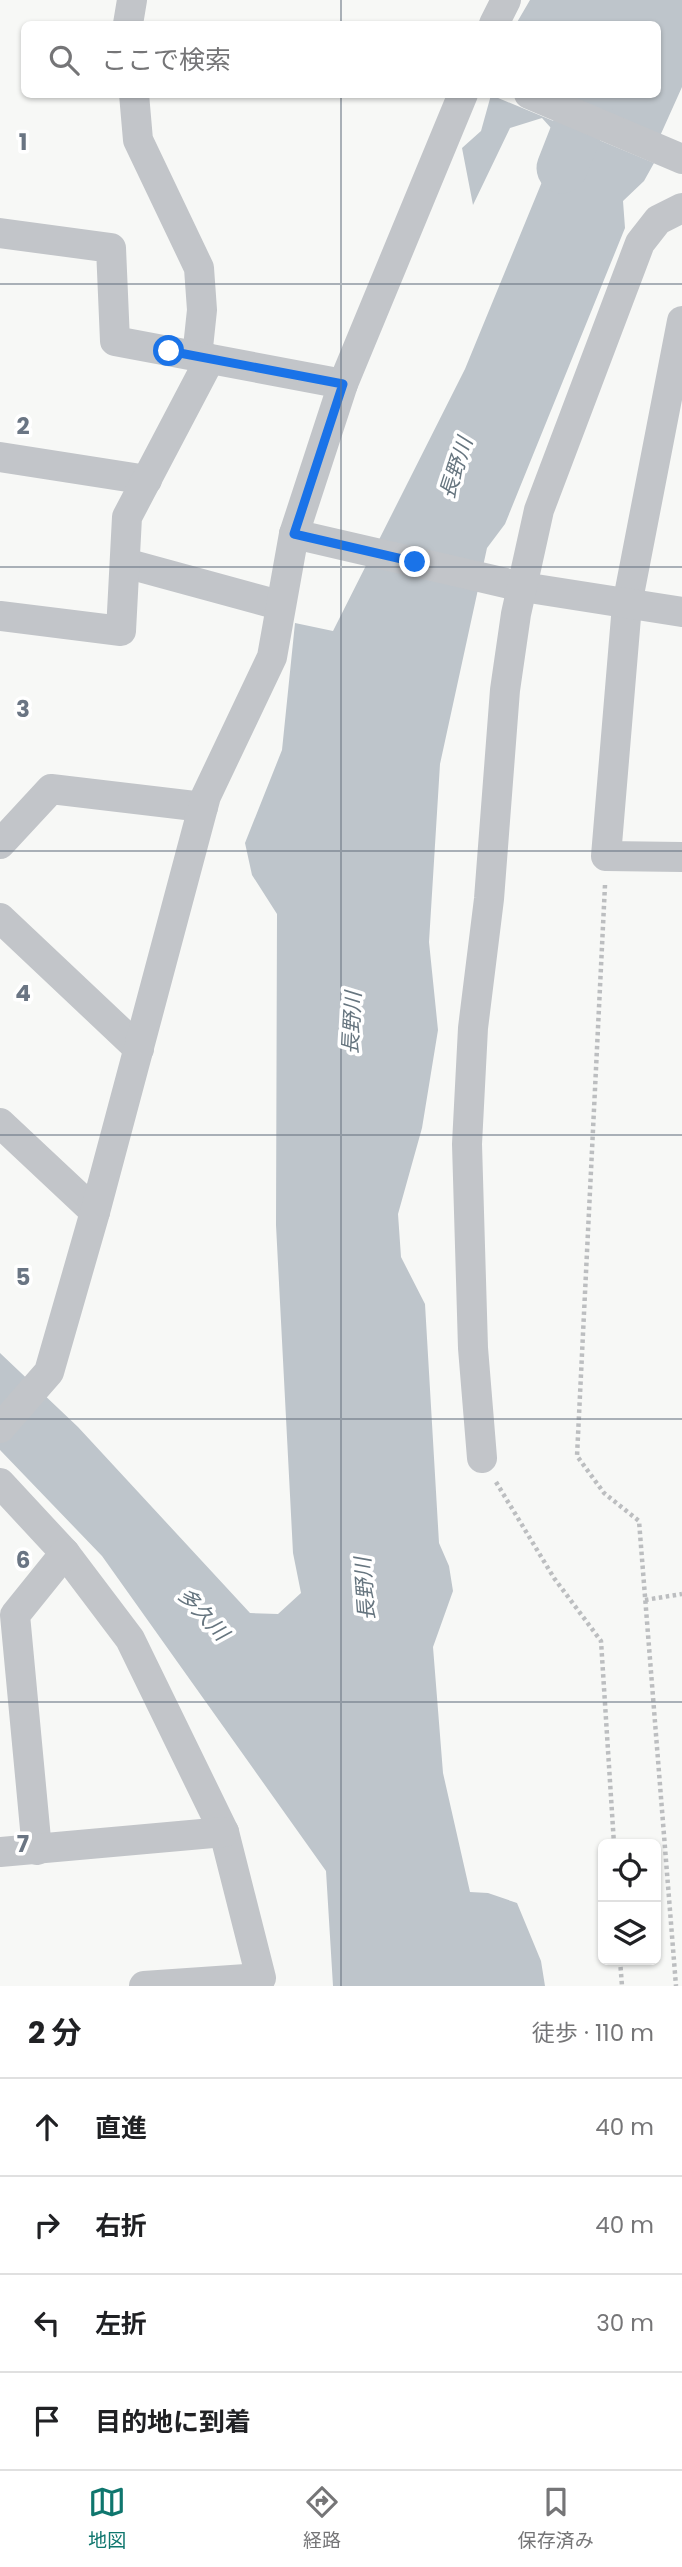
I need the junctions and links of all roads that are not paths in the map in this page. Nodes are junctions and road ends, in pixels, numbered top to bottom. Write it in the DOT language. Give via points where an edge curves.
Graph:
graph roads {
  1 [pos="132,0"];
  2 [pos="506,0"];
  3 [pos="128,21"];
  4 [pos="496,21"];
  5 [pos="134,98"];
  6 [pos="461,98"];
  7 [pos="538,98"];
  8 [pos="682,159"];
  9 [pos="682,208"];
  10 [pos="0,233"];
  11 [pos="682,321"];
  12 [pos="203,358"];
  13 [pos="343,384"];
  14 [pos="0,457"];
  15 [pos="146,480"];
  16 [pos="300,535"];
  17 [pos="125,563"];
  18 [pos="523,587"];
  19 [pos="279,605"];
  20 [pos="627,605"];
  21 [pos="682,612"];
  22 [pos="0,615"];
  23 [pos="203,807"];
  24 [pos="0,844"];
  25 [pos="682,857"];
  26 [pos="0,918"];
  27 [pos="139,1049"];
  28 [pos="0,1123"];
  29 [pos="95,1212"];
  30 [pos="0,1428"];
  31 [pos="482,1458"];
  32 [pos="0,1483"];
  33 [pos="65,1553"];
  34 [pos="224,1832"];
  35 [pos="37,1850"];
  36 [pos="0,1852"];
  37 [pos="262,1982"];
  38 [pos="144,1986"];
  1 -- 3 [label="street"];
  2 -- 4 [label="street"];
  5 -- 12 [label="street" via="138,141 199,268"];
  6 -- 13 [label="street"];
  7 -- 8 [label="street"];
  9 -- 18 [label="street" via="658,219 640,243 539,510"];
  10 -- 12 [label="street" via="111,248 115,341"];
  11 -- 20 [label="street"];
  12 -- 13 [label="street"];
  12 -- 15 [label="street"];
  13 -- 16 [label="street"];
  14 -- 15 [label="street"];
  15 -- 17 [label="street" via="127,517"];
  16 -- 18 [label="street"];
  16 -- 19 [label="street"];
  17 -- 19 [label="street"];
  17 -- 22 [label="street" via="121,631"];
  18 -- 20 [label="street"];
  18 -- 31 [label="street" via="505,690 489,899 473,1028 467,1144 473,1348"];
  19 -- 23 [label="street" via="272,657"];
  20 -- 21 [label="street"];
  20 -- 25 [label="street" via="607,856"];
  23 -- 24 [label="street" via="51,789"];
  23 -- 27 [label="street"];
  26 -- 27 [label="street"];
  27 -- 29 [label="street"];
  28 -- 29 [label="street"];
  29 -- 30 [label="street" via="49,1372"];
  32 -- 33 [label="street"];
  33 -- 34 [label="street" via="130,1639"];
  33 -- 35 [label="street" via="15,1615"];
  34 -- 35 [label="street"];
  34 -- 37 [label="street"];
  35 -- 36 [label="street"];
  37 -- 38 [label="street"];
}
